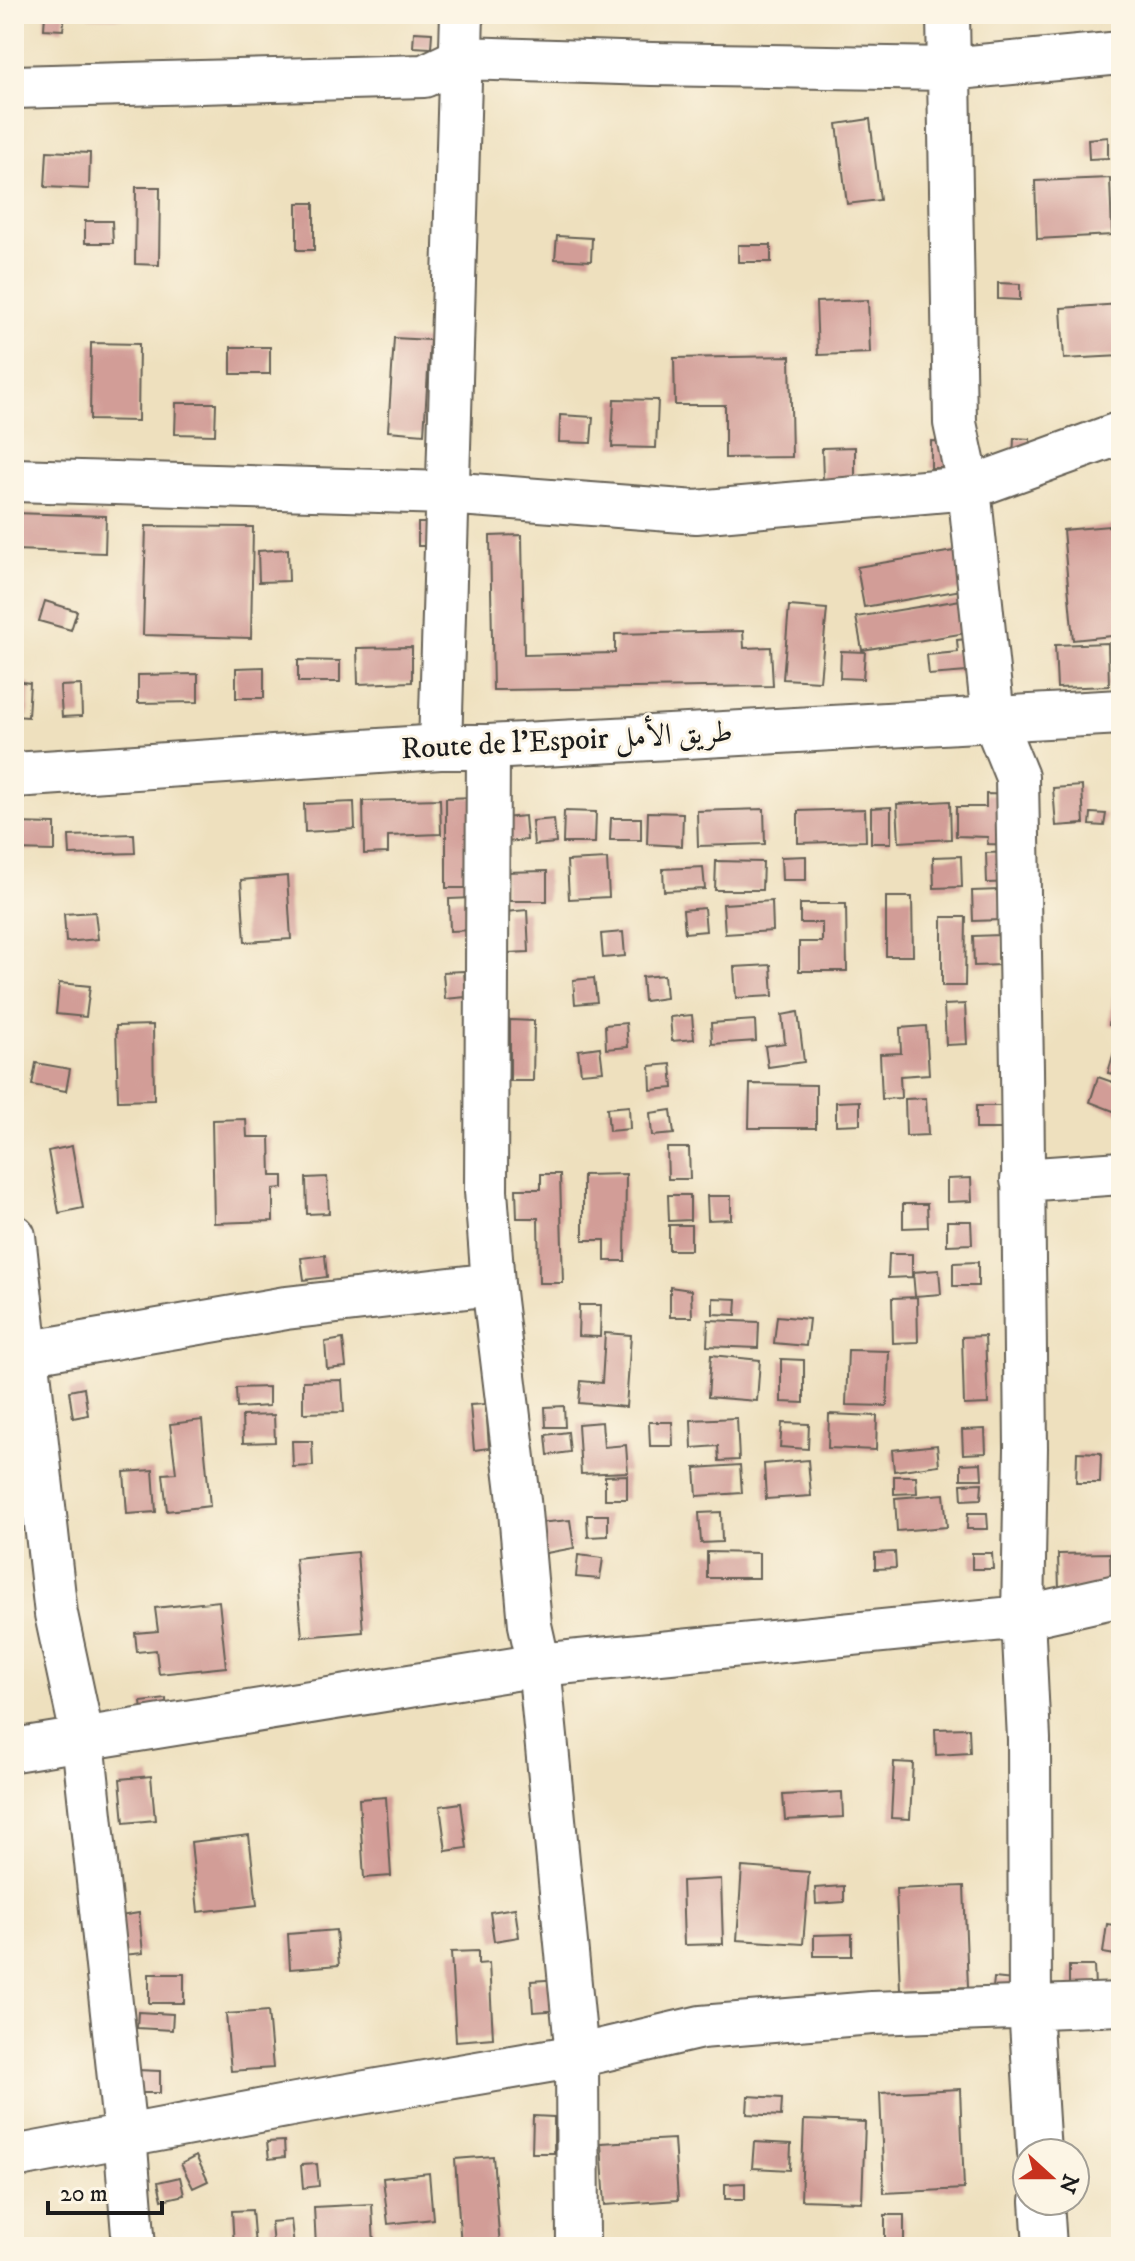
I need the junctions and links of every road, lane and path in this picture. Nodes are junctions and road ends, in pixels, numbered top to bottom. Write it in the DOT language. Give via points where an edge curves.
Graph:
graph roads {
  1 [pos="462,14"];
  2 [pos="948,14"];
  3 [pos="1121,53"];
  4 [pos="462,58"];
  5 [pos="948,69"];
  6 [pos="14,87"];
  7 [pos="1121,433"];
  8 [pos="14,480"];
  9 [pos="969,488"];
  10 [pos="446,493"];
  11 [pos="1121,712"];
  12 [pos="993,718"];
  13 [pos="440,747"];
  14 [pos="488,747"];
  15 [pos="14,775"];
  16 [pos="1121,1173"];
  17 [pos="1022,1180"];
  18 [pos="14,1236"];
  19 [pos="493,1284"];
  20 [pos="20,1354"];
  21 [pos="1121,1595"];
  22 [pos="1023,1617"];
  23 [pos="539,1665"];
  24 [pos="83,1740"];
  25 [pos="14,1750"];
  26 [pos="1121,2004"];
  27 [pos="1030,2007"];
  28 [pos="577,2056"];
  29 [pos="125,2135"];
  30 [pos="1038,2137"];
  31 [pos="14,2157"];
  32 [pos="1043,2217"];
  33 [pos="134,2247"];
  34 [pos="578,2247"];
  35 [pos="1045,2247"];
  1 -- 4 [label="street"];
  2 -- 5 [label="street"];
  3 -- 5 [label="street"];
  4 -- 5 [label="street"];
  4 -- 6 [label="street" via="424,76"];
  4 -- 10 [label="street"];
  5 -- 9 [label="street" via="955,423"];
  7 -- 9 [label="street"];
  8 -- 10 [label="street"];
  9 -- 10 [label="street" via="696,512"];
  9 -- 12 [label="street"];
  10 -- 13 [label="street"];
  11 -- 12 [label="highway, Route de l’Espoir طريق الأمل"];
  12 -- 14 [label="highway, Route de l’Espoir طريق الأمل"];
  12 -- 17 [label="street" via="1017,777"];
  13 -- 14 [label="highway, Route de l’Espoir طريق الأمل"];
  13 -- 15 [label="highway, Route de l’Espoir طريق الأمل"];
  14 -- 19 [label="street" via="486,1191"];
  16 -- 17 [label="street"];
  17 -- 22 [label="street"];
  18 -- 20 [label="street"];
  19 -- 20 [label="street" via="286,1308"];
  19 -- 23 [label="street" via="530,1625"];
  20 -- 24 [label="street" via="56,1614"];
  21 -- 22 [label="street"];
  22 -- 23 [label="street"];
  22 -- 27 [label="street"];
  23 -- 24 [label="street"];
  23 -- 28 [label="street"];
  24 -- 25 [label="street"];
  24 -- 29 [label="street"];
  26 -- 27 [label="street"];
  27 -- 28 [label="street" via="701,2027"];
  27 -- 30 [label="street"];
  28 -- 29 [label="street"];
  28 -- 34 [label="street"];
  29 -- 31 [label="street"];
  29 -- 33 [label="street"];
  32 -- 35 [label="street"];
}
